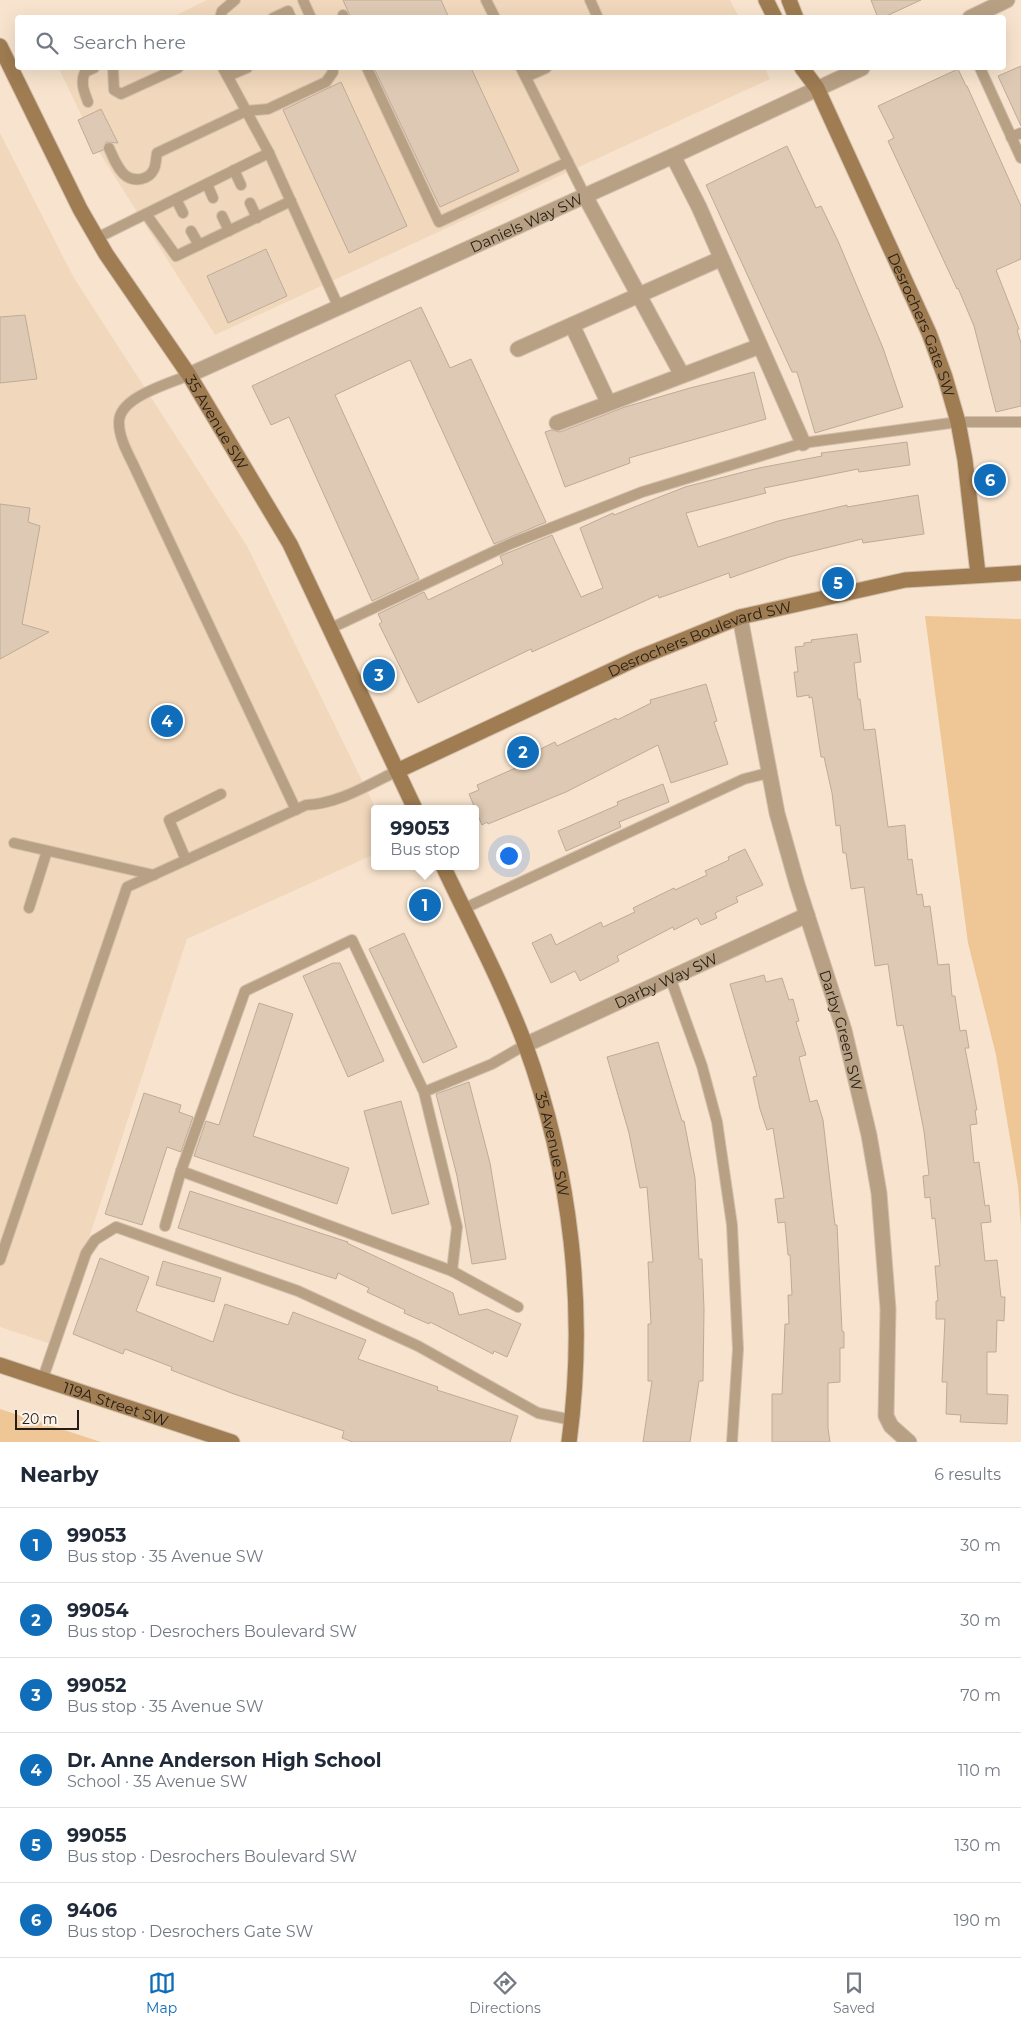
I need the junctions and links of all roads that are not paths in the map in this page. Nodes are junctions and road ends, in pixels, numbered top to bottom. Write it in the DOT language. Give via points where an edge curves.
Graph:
graph roads {
  1 [pos="235,0"];
  2 [pos="303,0"];
  3 [pos="486,0"];
  4 [pos="590,0"];
  5 [pos="766,0"];
  6 [pos="789,0"];
  7 [pos="1007,0"];
  8 [pos="221,15"];
  9 [pos="279,15"];
  10 [pos="290,15"];
  11 [pos="310,15"];
  12 [pos="494,15"];
  13 [pos="597,15"];
  14 [pos="774,15"];
  15 [pos="795,15"];
  16 [pos="976,15"];
  17 [pos="0,46"];
  18 [pos="90,70"];
  19 [pos="113,70"];
  20 [pos="174,70"];
  21 [pos="332,70"];
  22 [pos="368,70"];
  23 [pos="522,70"];
  24 [pos="542,70"];
  25 [pos="804,70"];
  26 [pos="815,70"];
  27 [pos="858,70"];
  28 [pos="981,70"];
  29 [pos="226,72"];
  30 [pos="526,77"];
  31 [pos="817,88"];
  32 [pos="88,102"];
  33 [pos="246,111"];
  34 [pos="1016,135"];
  35 [pos="109,148"];
  36 [pos="269,153"];
  37 [pos="673,156"];
  38 [pos="1021,158"];
  39 [pos="568,162"];
  40 [pos="234,170"];
  41 [pos="207,184"];
  42 [pos="241,185"];
  43 [pos="585,196"];
  44 [pos="213,198"];
  45 [pos="176,199"];
  46 [pos="291,201"];
  47 [pos="250,203"];
  48 [pos="183,213"];
  49 [pos="146,214"];
  50 [pos="222,216"];
  51 [pos="256,218"];
  52 [pos="191,231"];
  53 [pos="229,231"];
  54 [pos="97,238"];
  55 [pos="199,245"];
  56 [pos="720,259"];
  57 [pos="640,295"];
  58 [pos="339,308"];
  59 [pos="572,325"];
  60 [pos="760,346"];
  61 [pos="518,349"];
  62 [pos="189,375"];
  63 [pos="682,375"];
  64 [pos="608,402"];
  65 [pos="958,422"];
  66 [pos="1021,422"];
  67 [pos="557,423"];
  68 [pos="803,443"];
  69 [pos="1021,573"];
  70 [pos="978,574"];
  71 [pos="740,618"];
  72 [pos="329,629"];
  73 [pos="397,771"];
  74 [pos="768,773"];
  75 [pos="221,794"];
  76 [pos="413,805"];
  77 [pos="296,810"];
  78 [pos="14,842"];
  79 [pos="47,851"];
  80 [pos="186,860"];
  81 [pos="445,870"];
  82 [pos="154,874"];
  83 [pos="29,908"];
  84 [pos="463,909"];
  85 [pos="807,915"];
  86 [pos="670,977"];
  87 [pos="525,1045"];
  88 [pos="424,1092"];
  89 [pos="181,1171"];
  90 [pos="166,1226"];
  91 [pos="0,1260"];
  92 [pos="452,1271"];
  93 [pos="518,1307"];
  94 [pos="0,1365"];
  95 [pos="43,1378"];
  96 [pos="572,1420"];
  97 [pos="232,1442"];
  98 [pos="569,1442"];
  99 [pos="732,1442"];
  100 [pos="909,1442"];
  1 -- 8 [label="lane"];
  2 -- 11 [label="lane"];
  3 -- 12 [label="lane"];
  4 -- 13 [label="lane"];
  5 -- 14 [label="street"];
  6 -- 15 [label="street"];
  7 -- 16 [label="street"];
  9 -- 10 [label="lane" via="288,11"];
  17 -- 54 [label="street, 35 Avenue SW" via="57,166"];
  18 -- 32 [label="lane" via="82,79"];
  19 -- 20 [label="lane" via="114,90 121,94"];
  21 -- 33 [label="lane" via="326,82 268,108"];
  22 -- 39 [label="lane" via="438,222"];
  23 -- 30 [label="lane"];
  24 -- 30 [label="lane"];
  25 -- 31 [label="street, Desrochers Gate SW"];
  26 -- 31 [label="street, Desrochers Gate SW"];
  27 -- 31 [label="street, Daniels Way SW"];
  28 -- 34 [label="lane"];
  29 -- 33 [label="lane"];
  30 -- 39 [label="lane"];
  31 -- 37 [label="street, Daniels Way SW"];
  31 -- 65 [label="street, Desrochers Gate SW" via="929,333"];
  33 -- 35 [label="lane" via="156,153 154,169 146,178 136,180 126,176"];
  33 -- 36 [label="lane"];
  34 -- 38 [label="lane"];
  36 -- 40 [label="lane"];
  36 -- 46 [label="lane"];
  37 -- 43 [label="street, Daniels Way SW"];
  37 -- 56 [label="street"];
  39 -- 43 [label="lane"];
  40 -- 41 [label="lane"];
  40 -- 42 [label="lane"];
  41 -- 44 [label="lane"];
  41 -- 45 [label="lane"];
  43 -- 57 [label="street"];
  43 -- 58 [label="street, Daniels Way SW"];
  45 -- 48 [label="lane"];
  45 -- 49 [label="lane"];
  46 -- 51 [label="lane"];
  46 -- 58 [label="lane"];
  47 -- 51 [label="lane"];
  49 -- 54 [label="lane"];
  49 -- 55 [label="lane" via="176,256"];
  50 -- 53 [label="lane"];
  51 -- 53 [label="lane"];
  52 -- 55 [label="lane"];
  53 -- 55 [label="lane"];
  54 -- 62 [label="street, 35 Avenue SW"];
  56 -- 57 [label="street"];
  56 -- 60 [label="street"];
  57 -- 59 [label="street"];
  57 -- 63 [label="street"];
  58 -- 62 [label="street, Daniels Way SW"];
  59 -- 61 [label="street"];
  59 -- 64 [label="street"];
  60 -- 63 [label="street"];
  60 -- 68 [label="street"];
  62 -- 72 [label="street, 35 Avenue SW" via="290,544"];
  62 -- 77 [label="lane" via="130,401 122,410 121,435"];
  63 -- 64 [label="street"];
  64 -- 67 [label="street"];
  65 -- 66 [label="lane"];
  65 -- 68 [label="lane"];
  65 -- 70 [label="street, Desrochers Gate SW"];
  68 -- 72 [label="lane" via="642,492 510,544"];
  69 -- 70 [label="street, Desrochers Boulevard SW"];
  70 -- 71 [label="street, Desrochers Boulevard SW" via="905,580"];
  71 -- 73 [label="street, Desrochers Boulevard SW" via="636,659"];
  71 -- 74 [label="street, Darby Green SW"];
  72 -- 73 [label="street, 35 Avenue SW"];
  73 -- 76 [label="street, 35 Avenue SW"];
  73 -- 77 [label="lane" via="341,797"];
  74 -- 84 [label="lane" via="744,779"];
  74 -- 85 [label="street, Darby Green SW"];
  75 -- 80 [label="lane" via="169,820"];
  77 -- 80 [label="lane"];
  78 -- 79 [label="lane"];
  79 -- 82 [label="lane"];
  79 -- 83 [label="lane"];
  80 -- 82 [label="lane"];
  81 -- 84 [label="street, 35 Avenue SW"];
  82 -- 91 [label="lane" via="127,887"];
  84 -- 87 [label="street, 35 Avenue SW"];
  85 -- 86 [label="street, Darby Way SW"];
  85 -- 100 [label="street, Darby Green SW" via="844,1030 869,1135 879,1193 888,1300 886,1416 891,1426"];
  86 -- 87 [label="street, Darby Way SW"];
  86 -- 99 [label="lane" via="702,1066 717,1122 732,1225 738,1349"];
  87 -- 88 [label="lane" via="492,1064"];
  87 -- 96 [label="street, 35 Avenue SW" via="547,1114 569,1222 576,1348"];
  88 -- 89 [label="lane" via="352,940 244,991"];
  88 -- 92 [label="lane" via="457,1227"];
  89 -- 90 [label="lane"];
  89 -- 92 [label="lane"];
  92 -- 93 [label="lane"];
  94 -- 95 [label="street, 119A Street SW"];
  95 -- 96 [label="lane" via="86,1253 95,1240 116,1227 298,1291 418,1346 538,1413"];
  95 -- 97 [label="street, 119A Street SW"];
  96 -- 98 [label="street, 35 Avenue SW"];
}
